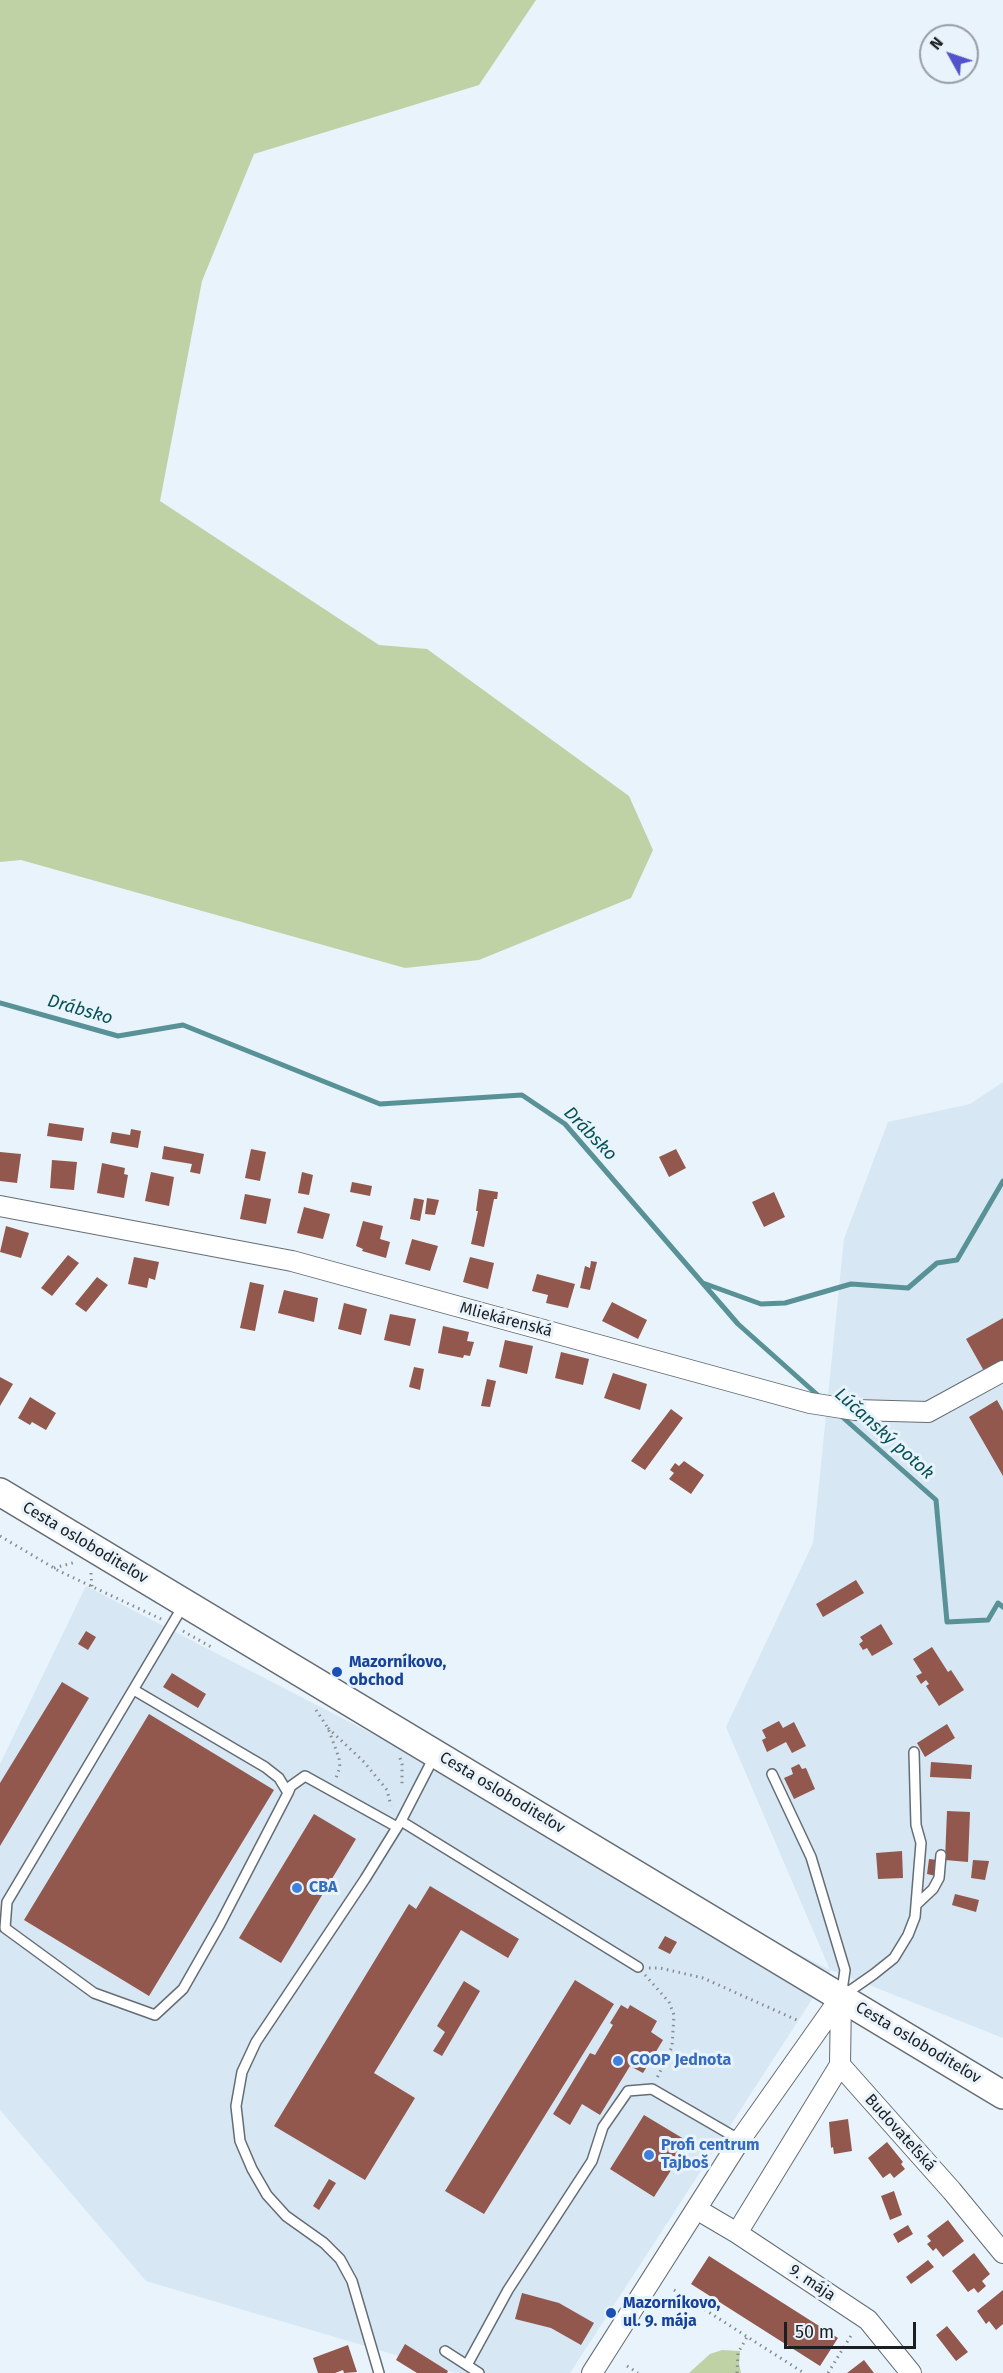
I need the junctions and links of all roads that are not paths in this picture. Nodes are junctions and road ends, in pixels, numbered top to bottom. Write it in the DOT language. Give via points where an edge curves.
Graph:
graph roads {
  1 [pos="0,1206"];
  2 [pos="1003,1371"];
  3 [pos="0,1492"];
  4 [pos="177,1618"];
  5 [pos="134,1690"];
  6 [pos="914,1752"];
  7 [pos="436,1753"];
  8 [pos="772,1774"];
  9 [pos="288,1793"];
  10 [pos="399,1824"];
  11 [pos="941,1855"];
  12 [pos="916,1905"];
  13 [pos="638,1967"];
  14 [pos="841,1997"];
  15 [pos="840,2065"];
  16 [pos="1003,2095"];
  17 [pos="740,2140"];
  18 [pos="698,2210"];
  19 [pos="737,2233"];
  20 [pos="1003,2253"];
  21 [pos="445,2351"];
  22 [pos="467,2365"];
  23 [pos="379,2373"];
  24 [pos="479,2373"];
  25 [pos="592,2373"];
  26 [pos="911,2373"];
  1 -- 2 [label="street, Mliekárenská" via="292,1261 810,1403 855,1410 928,1412"];
  3 -- 4 [label="main road, Cesta osloboditeľov"];
  4 -- 5 [label="lane"];
  4 -- 7 [label="main road, Cesta osloboditeľov"];
  5 -- 9 [label="lane" via="265,1767 279,1778"];
  5 -- 9 [label="lane" via="7,1902 5,1928 94,1993 155,2015 183,1989"];
  6 -- 12 [label="lane" via="916,1825 921,1843"];
  7 -- 10 [label="lane"];
  7 -- 14 [label="main road, Cesta osloboditeľov"];
  8 -- 14 [label="lane" via="811,1857 845,1970"];
  9 -- 10 [label="lane" via="291,1786 306,1776"];
  10 -- 13 [label="lane"];
  10 -- 23 [label="lane" via="256,2042 242,2073 236,2106 240,2141 267,2195 286,2216 324,2243 344,2266"];
  11 -- 12 [label="lane" via="939,1878"];
  12 -- 14 [label="lane" via="908,1935 894,1958"];
  14 -- 15 [label="street"];
  14 -- 16 [label="main road, Cesta osloboditeľov"];
  14 -- 17 [label="street"];
  15 -- 19 [label="street"];
  15 -- 20 [label="street, Budovateľská"];
  17 -- 18 [label="street"];
  17 -- 22 [label="lane" via="652,2089 628,2091 603,2127 592,2161 508,2290"];
  18 -- 19 [label="street, 9. mája"];
  18 -- 25 [label="street"];
  19 -- 26 [label="street, 9. mája" via="868,2320"];
  21 -- 22 [label="lane"];
  22 -- 24 [label="lane"];
}
